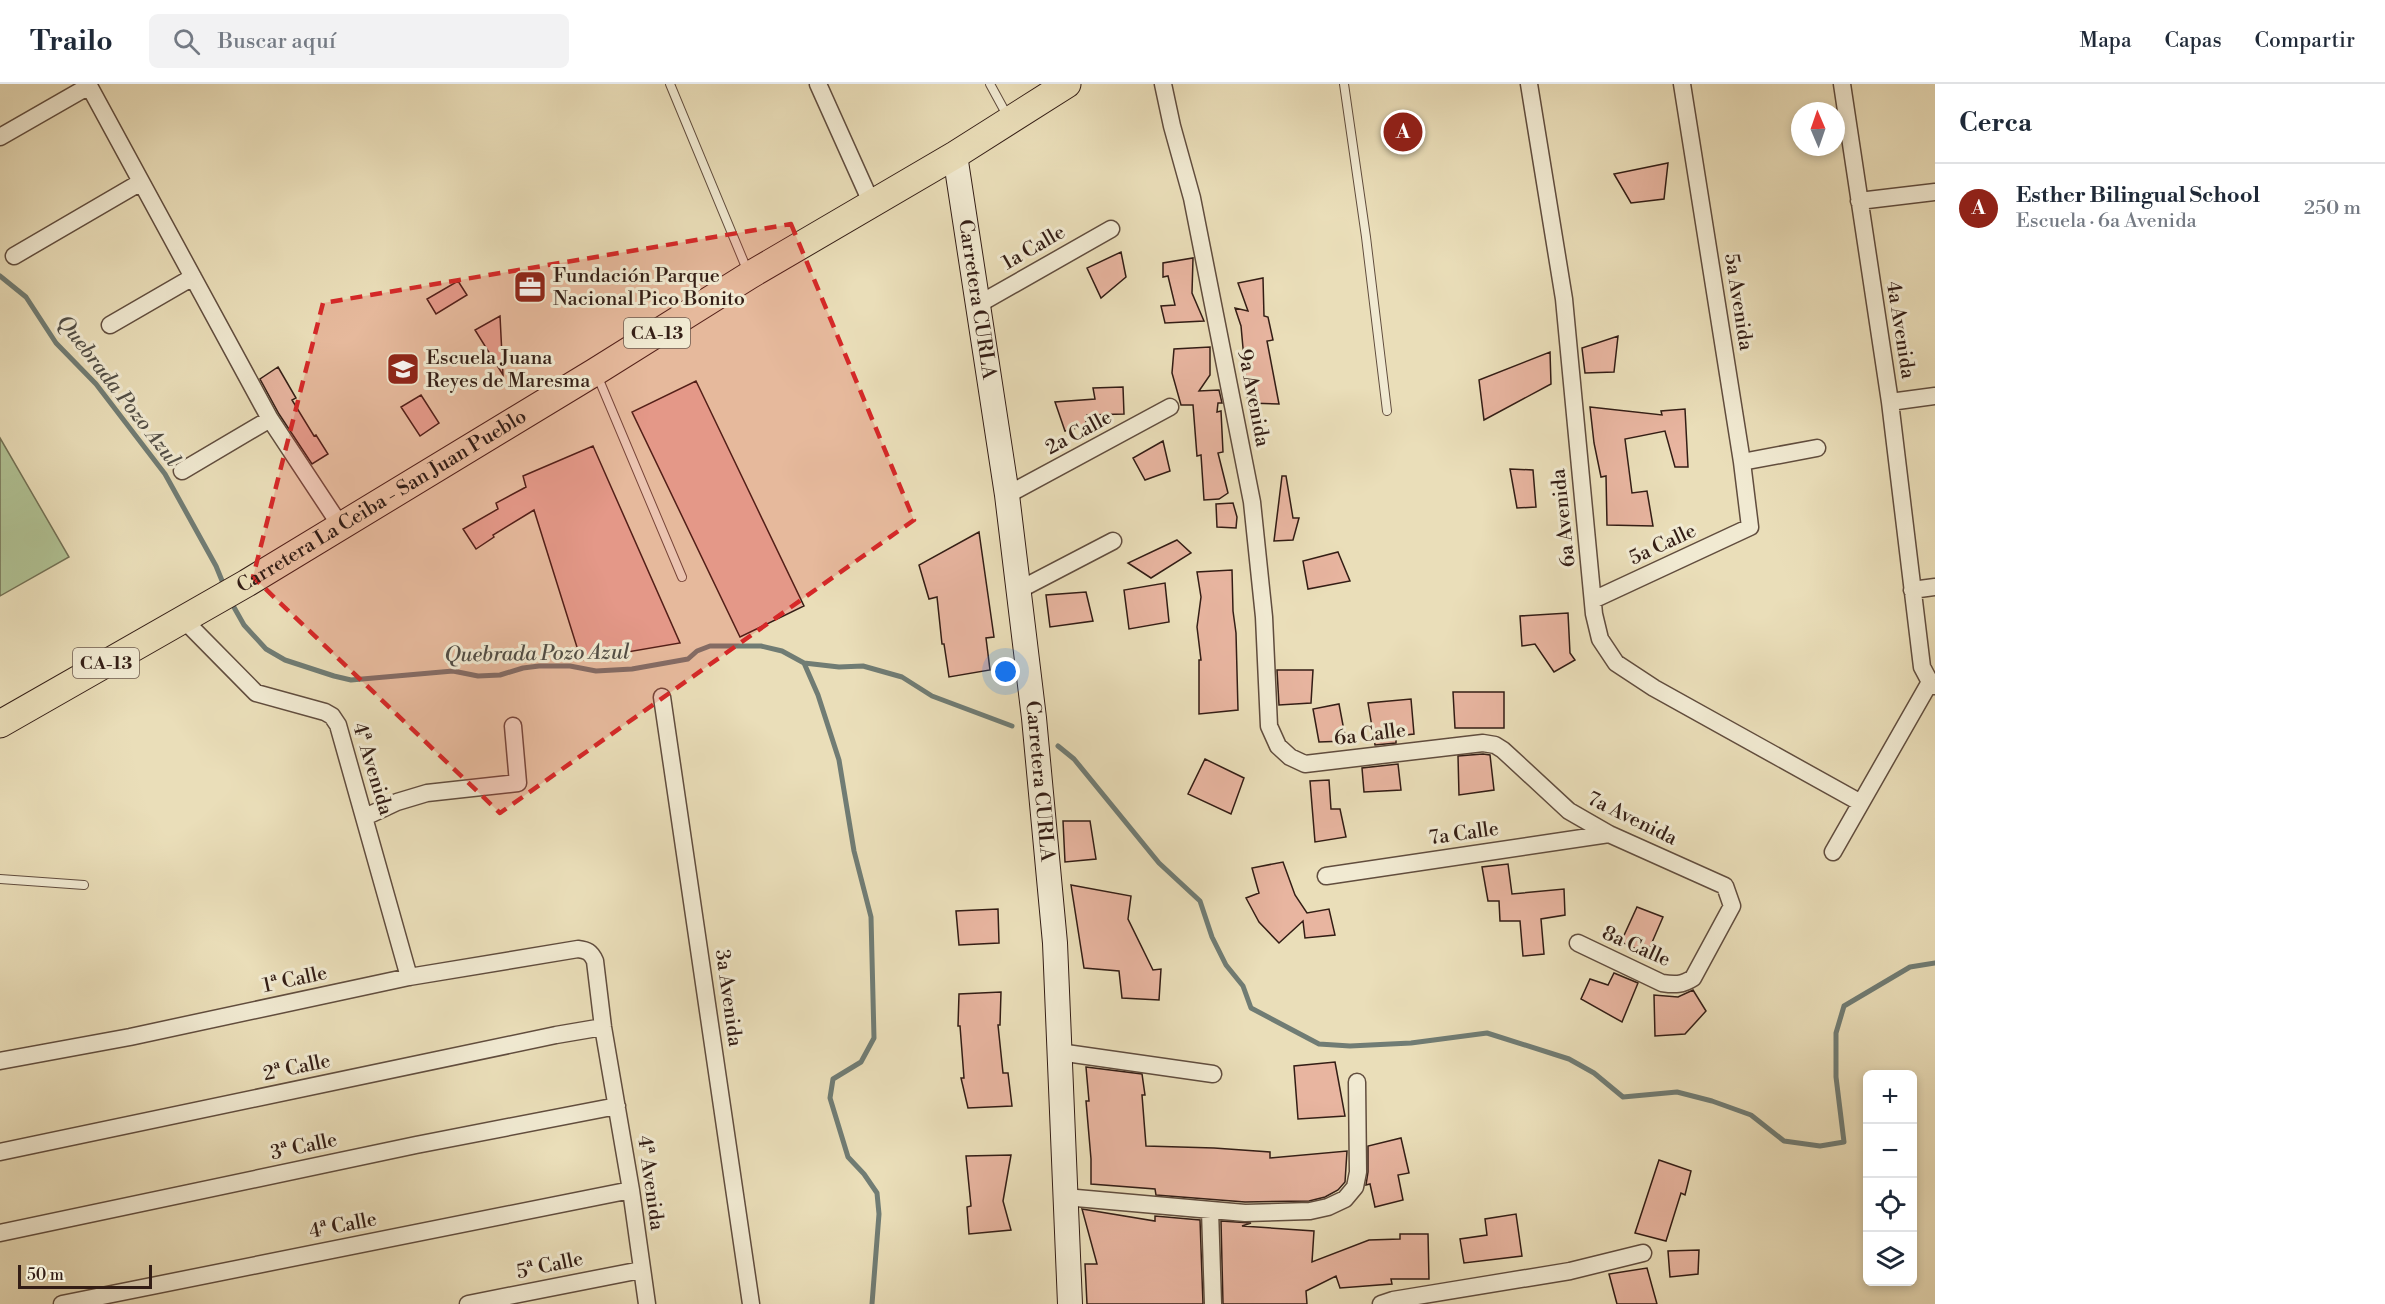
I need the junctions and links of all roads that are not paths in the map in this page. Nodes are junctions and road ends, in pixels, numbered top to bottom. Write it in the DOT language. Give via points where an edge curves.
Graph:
graph roads {
  1 [pos="670,84"];
  2 [pos="818,84"];
  3 [pos="990,84"];
  4 [pos="1067,84"];
  5 [pos="1163,84"];
  6 [pos="1344,84"];
  7 [pos="1529,84"];
  8 [pos="1682,84"];
  9 [pos="1842,84"];
  10 [pos="89,85"];
  11 [pos="1010,120"];
  12 [pos="0,137"];
  13 [pos="955,154"];
  14 [pos="141,182"];
  15 [pos="1935,192"];
  16 [pos="1859,201"];
  17 [pos="871,202"];
  18 [pos="1111,229"];
  19 [pos="14,256"];
  20 [pos="750,275"];
  21 [pos="193,278"];
  22 [pos="979,304"];
  23 [pos="110,325"];
  24 [pos="596,372"];
  25 [pos="1935,396"];
  26 [pos="1890,402"];
  27 [pos="1170,407"];
  28 [pos="1387,411"];
  29 [pos="270,419"];
  30 [pos="1817,448"];
  31 [pos="1742,462"];
  32 [pos="182,471"];
  33 [pos="1007,495"];
  34 [pos="340,525"];
  35 [pos="1750,527"];
  36 [pos="1113,542"];
  37 [pos="681,577"];
  38 [pos="1935,587"];
  39 [pos="1019,590"];
  40 [pos="1912,590"];
  41 [pos="1593,600"];
  42 [pos="183,619"];
  43 [pos="1933,684"];
  44 [pos="662,697"];
  45 [pos="0,724"];
  46 [pos="513,726"];
  47 [pos="1269,726"];
  48 [pos="1495,745"];
  49 [pos="1861,803"];
  50 [pos="365,817"];
  51 [pos="1609,834"];
  52 [pos="1833,852"];
  53 [pos="1326,876"];
  54 [pos="0,879"];
  55 [pos="84,885"];
  56 [pos="1730,896"];
  57 [pos="1578,944"];
  58 [pos="595,961"];
  59 [pos="409,977"];
  60 [pos="603,1027"];
  61 [pos="1059,1052"];
  62 [pos="0,1062"];
  63 [pos="1213,1074"];
  64 [pos="1357,1082"];
  65 [pos="617,1106"];
  66 [pos="0,1152"];
  67 [pos="631,1190"];
  68 [pos="1065,1197"];
  69 [pos="1210,1210"];
  70 [pos="0,1233"];
  71 [pos="1643,1253"];
  72 [pos="641,1270"];
  73 [pos="1213,1303"];
  74 [pos="62,1304"];
  75 [pos="468,1304"];
  76 [pos="646,1304"];
  77 [pos="751,1304"];
  78 [pos="1070,1304"];
  79 [pos="1381,1304"];
  1 -- 20 [label="lane"];
  2 -- 17 [label="street"];
  3 -- 11 [label="lane"];
  4 -- 11 [label="main road, Carretera La Ceiba - San Juan Pueblo / CA-13"];
  5 -- 47 [label="street, 9a Avenida" via="1192,198 1252,502 1264,616"];
  6 -- 28 [label="lane"];
  7 -- 41 [label="street, 6a Avenida" via="1564,299"];
  8 -- 31 [label="street, 5a Avenida"];
  9 -- 16 [label="street, 4a Avenida"];
  10 -- 12 [label="street"];
  10 -- 14 [label="street"];
  11 -- 13 [label="main road, Carretera La Ceiba - San Juan Pueblo / CA-13"];
  13 -- 17 [label="main road, Carretera La Ceiba - San Juan Pueblo / CA-13"];
  13 -- 22 [label="main road, Carretera CURLA"];
  14 -- 19 [label="street"];
  14 -- 21 [label="street"];
  15 -- 16 [label="street"];
  16 -- 26 [label="street, 4a Avenida"];
  17 -- 20 [label="main road, Carretera La Ceiba - San Juan Pueblo / CA-13"];
  18 -- 22 [label="street, 1a Calle"];
  20 -- 24 [label="main road, Carretera La Ceiba - San Juan Pueblo / CA-13"];
  21 -- 23 [label="street"];
  21 -- 29 [label="street"];
  22 -- 33 [label="main road, Carretera CURLA"];
  24 -- 34 [label="main road, Carretera La Ceiba - San Juan Pueblo / CA-13"];
  24 -- 37 [label="lane"];
  25 -- 26 [label="street"];
  26 -- 40 [label="street, 4a Avenida"];
  27 -- 33 [label="street, 2a Calle"];
  29 -- 32 [label="street"];
  29 -- 34 [label="street"];
  30 -- 31 [label="street"];
  31 -- 35 [label="street, 5a Avenida"];
  33 -- 39 [label="main road, Carretera CURLA"];
  34 -- 42 [label="main road, Carretera La Ceiba - San Juan Pueblo / CA-13"];
  35 -- 41 [label="street, 5a Calle"];
  36 -- 39 [label="street"];
  38 -- 40 [label="street"];
  39 -- 61 [label="main road, Carretera CURLA" via="1054,932"];
  40 -- 43 [label="street, 4a Avenida" via="1922,667"];
  41 -- 49 [label="street, 6a Avenida" via="1600,639 1616,663"];
  42 -- 45 [label="main road, Carretera La Ceiba - San Juan Pueblo / CA-13"];
  42 -- 50 [label="street, 4ª Avenida" via="256,693 332,716"];
  43 -- 49 [label="street"];
  44 -- 77 [label="street, 3a Avenida"];
  46 -- 50 [label="street" via="518,783 427,793"];
  47 -- 48 [label="street, 6a Calle" via="1278,746 1305,764 1483,743"];
  48 -- 51 [label="street, 7a Avenida" via="1569,811"];
  49 -- 52 [label="street"];
  50 -- 59 [label="street, 4ª Avenida"];
  51 -- 53 [label="street, 7a Calle"];
  51 -- 56 [label="street, 7a Avenida" via="1725,886"];
  54 -- 55 [label="lane"];
  56 -- 57 [label="street, 8a Calle" via="1732,906 1693,978 1685,983 1662,983"];
  58 -- 59 [label="street, 1ª Calle" via="592,954 578,949"];
  58 -- 60 [label="street, 4ª Avenida"];
  59 -- 62 [label="street, 1ª Calle"];
  60 -- 65 [label="street, 4ª Avenida"];
  60 -- 66 [label="street, 2ª Calle"];
  61 -- 63 [label="street"];
  61 -- 68 [label="main road, Carretera CURLA"];
  64 -- 69 [label="street" via="1358,1172 1355,1187 1345,1199 1310,1211 1245,1214"];
  65 -- 67 [label="street, 4ª Avenida"];
  65 -- 70 [label="street, 3ª Calle"];
  67 -- 72 [label="street, 4ª Avenida"];
  67 -- 74 [label="street, 4ª Calle"];
  68 -- 69 [label="street"];
  68 -- 78 [label="main road, Carretera CURLA"];
  69 -- 73 [label="street"];
  71 -- 79 [label="street" via="1570,1271"];
  72 -- 75 [label="street, 5ª Calle"];
  72 -- 76 [label="street, 4ª Avenida"];
}
